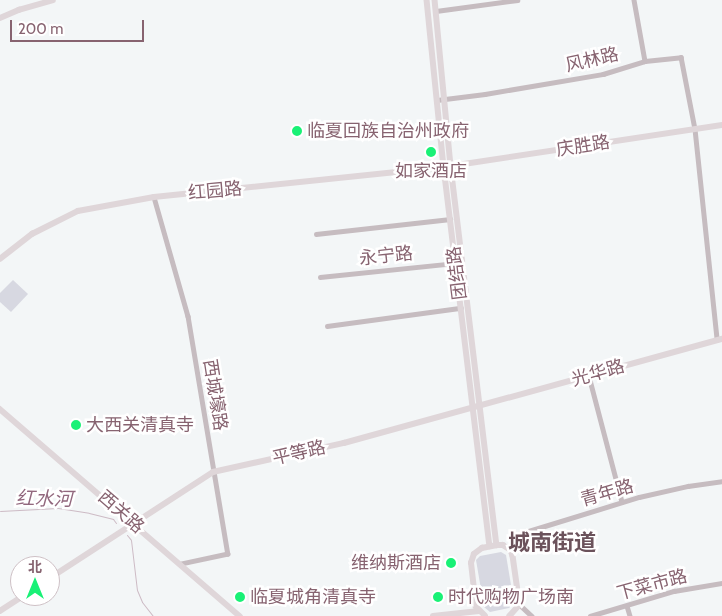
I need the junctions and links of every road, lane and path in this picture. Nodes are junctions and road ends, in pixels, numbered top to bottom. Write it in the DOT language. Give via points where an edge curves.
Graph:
graph roads {
  1 [pos="53,0"];
  2 [pos="426,0"];
  3 [pos="436,0"];
  4 [pos="517,0"];
  5 [pos="634,0"];
  6 [pos="436,11"];
  7 [pos="0,18"];
  8 [pos="645,61"];
  9 [pos="445,99"];
  10 [pos="437,100"];
  11 [pos="722,125"];
  12 [pos="695,130"];
  13 [pos="451,166"];
  14 [pos="444,167"];
  15 [pos="154,197"];
  16 [pos="450,219"];
  17 [pos="316,234"];
  18 [pos="0,259"];
  19 [pos="456,263"];
  20 [pos="320,277"];
  21 [pos="461,308"];
  22 [pos="327,326"];
  23 [pos="720,339"];
  24 [pos="589,376"];
  25 [pos="477,407"];
  26 [pos="0,409"];
  27 [pos="213,472"];
  28 [pos="722,481"];
  29 [pos="622,502"];
  30 [pos="134,523"];
  31 [pos="497,545"];
  32 [pos="490,546"];
  33 [pos="511,550"];
  34 [pos="181,564"];
  35 [pos="60,571"];
  36 [pos="722,583"];
  37 [pos="520,605"];
  38 [pos="627,606"];
  39 [pos="481,614"];
  40 [pos="240,616"];
  41 [pos="433,616"];
  42 [pos="510,616"];
  43 [pos="532,616"];
  44 [pos="590,616"];
  45 [pos="630,616"];
  1 -- 7 [label="main road"];
  2 -- 10 [label="main road, 团结路"];
  3 -- 6 [label="main road, 团结路"];
  4 -- 6 [label="street"];
  5 -- 8 [label="street"];
  6 -- 9 [label="main road, 团结路"];
  8 -- 9 [label="street, 风林路" via="603,74"];
  8 -- 12 [label="street, 风林路" via="681,57"];
  9 -- 10 [label="street, 风林路"];
  9 -- 13 [label="main road, 团结路"];
  10 -- 14 [label="main road, 团结路"];
  11 -- 12 [label="main road, 庆胜路"];
  12 -- 13 [label="main road, 庆胜路"];
  12 -- 23 [label="street"];
  13 -- 14 [label="main road, 庆胜路"];
  13 -- 25 [label="main road, 团结路"];
  14 -- 15 [label="main road, 红园路"];
  14 -- 16 [label="main road, 团结路"];
  15 -- 18 [label="main road, 红园路" via="78,212 32,234"];
  15 -- 27 [label="street, 西城壕路" via="188,316"];
  16 -- 17 [label="street"];
  16 -- 19 [label="main road, 团结路"];
  19 -- 20 [label="street, 永宁路"];
  19 -- 21 [label="main road, 团结路"];
  21 -- 22 [label="street"];
  21 -- 25 [label="main road, 团结路"];
  23 -- 24 [label="main road, 光华路"];
  24 -- 25 [label="main road, 光华路"];
  24 -- 29 [label="street"];
  25 -- 27 [label="main road, 平等路" via="344,443"];
  25 -- 31 [label="main road, 团结路"];
  25 -- 32 [label="main road, 团结路"];
  26 -- 30 [label="main road, 西关路"];
  27 -- 30 [label="main road, 平等路"];
  27 -- 34 [label="street, 西城壕路" via="228,554"];
  28 -- 29 [label="street, 青年路"];
  29 -- 33 [label="street, 青年路" via="522,533"];
  30 -- 34 [label="main road, 西关路"];
  30 -- 35 [label="main road, 平等路"];
  31 -- 32 [label="main road"];
  31 -- 33 [label="main road"];
  32 -- 39 [label="main road" via="474,554 471,563 476,607"];
  33 -- 37 [label="main road"];
  34 -- 40 [label="main road, 西关路"];
  36 -- 38 [label="street, 下菜市路" via="674,591"];
  37 -- 42 [label="main road"];
  37 -- 43 [label="street"];
  38 -- 44 [label="street, 下菜市路"];
  38 -- 45 [label="street"];
  39 -- 41 [label="main road"];
}
